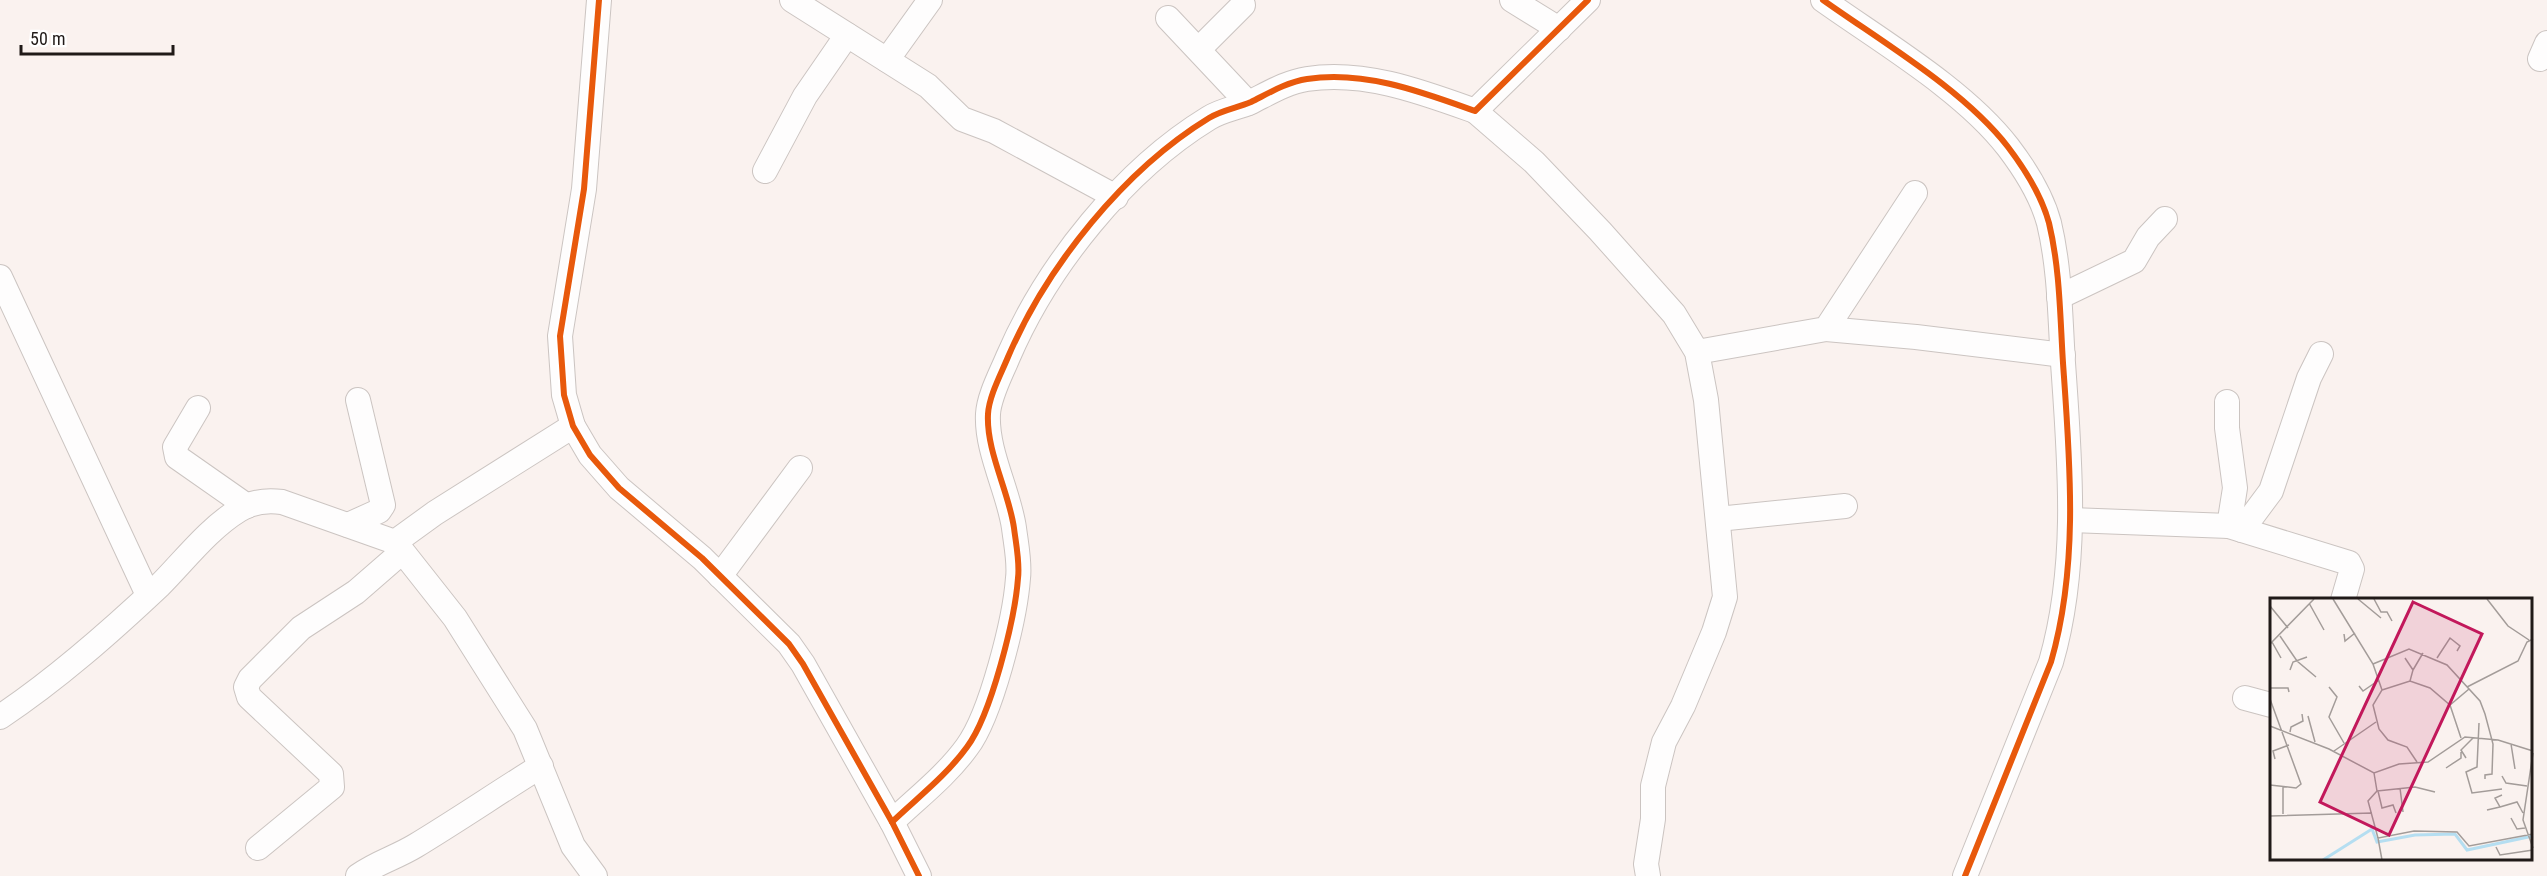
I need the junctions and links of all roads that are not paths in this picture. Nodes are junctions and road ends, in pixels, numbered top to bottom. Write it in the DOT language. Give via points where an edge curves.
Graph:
graph roads {
  1 [pos="599,0"];
  2 [pos="792,0"];
  3 [pos="930,0"];
  4 [pos="1512,0"];
  5 [pos="1588,0"];
  6 [pos="1833,3"];
  7 [pos="1243,5"];
  8 [pos="1168,18"];
  9 [pos="1559,28"];
  10 [pos="847,34"];
  11 [pos="1199,49"];
  12 [pos="887,60"];
  13 [pos="1248,103"];
  14 [pos="1474,111"];
  15 [pos="765,171"];
  16 [pos="1915,193"];
  17 [pos="1116,197"];
  18 [pos="2165,219"];
  19 [pos="0,277"];
  20 [pos="2059,297"];
  21 [pos="1826,329"];
  22 [pos="1697,352"];
  23 [pos="2321,354"];
  24 [pos="2063,355"];
  25 [pos="358,400"];
  26 [pos="2227,402"];
  27 [pos="198,408"];
  28 [pos="573,426"];
  29 [pos="800,468"];
  30 [pos="246,506"];
  31 [pos="1845,506"];
  32 [pos="1718,519"];
  33 [pos="2071,520"];
  34 [pos="348,525"];
  35 [pos="2236,528"];
  36 [pos="398,547"];
  37 [pos="720,576"];
  38 [pos="148,595"];
  39 [pos="2344,598"];
  40 [pos="2246,698"];
  41 [pos="2270,705"];
  42 [pos="0,717"];
  43 [pos="541,766"];
  44 [pos="892,822"];
  45 [pos="258,848"];
  46 [pos="358,876"];
  47 [pos="595,876"];
  48 [pos="919,876"];
  49 [pos="1648,876"];
  50 [pos="1965,876"];
  1 -- 28 [label="street" via="584,189 560,336 564,395"];
  2 -- 10 [label="street"];
  3 -- 12 [label="street"];
  4 -- 9 [label="street"];
  5 -- 9 [label="street"];
  6 -- 20 [label="street" via="1978,116 2008,147 2048,220"];
  7 -- 11 [label="street"];
  8 -- 11 [label="street"];
  9 -- 14 [label="street"];
  10 -- 12 [label="street"];
  10 -- 15 [label="street" via="805,96"];
  11 -- 13 [label="street"];
  12 -- 17 [label="street" via="928,86 962,119 994,131"];
  13 -- 14 [label="street" via="1276,88 1307,79 1339,78 1395,83"];
  13 -- 17 [label="street" via="1212,116 1181,137 1149,162"];
  14 -- 22 [label="street" via="1534,162 1600,231 1674,314"];
  16 -- 21 [label="street"];
  17 -- 44 [label="street" via="1058,264 1025,318 998,381 988,414 1014,526 1018,576 1005,646 968,746"];
  18 -- 20 [label="street" via="2134,261"];
  19 -- 38 [label="street"];
  20 -- 24 [label="street"];
  21 -- 22 [label="street"];
  21 -- 24 [label="street"];
  22 -- 32 [label="street"];
  23 -- 35 [label="street" via="2309,378 2271,491"];
  24 -- 33 [label="street"];
  25 -- 34 [label="street" via="383,505 379,511"];
  26 -- 35 [label="street"];
  27 -- 30 [label="street" via="174,452"];
  28 -- 36 [label="street" via="435,513"];
  28 -- 37 [label="street" via="590,455 619,488"];
  29 -- 37 [label="street"];
  30 -- 34 [label="street" via="268,500 282,502"];
  30 -- 38 [label="street" via="221,524"];
  31 -- 32 [label="street"];
  32 -- 49 [label="street" via="1723,612 1664,742 1653,786"];
  33 -- 35 [label="street"];
  33 -- 50 [label="street" via="2060,621 2051,662"];
  34 -- 36 [label="street"];
  35 -- 39 [label="street" via="2349,563 2352,569"];
  36 -- 43 [label="street" via="480,656 525,729"];
  36 -- 45 [label="street" via="346,599 301,628 246,687 249,697 333,780 332,787"];
  37 -- 44 [label="street" via="789,644 803,664"];
  38 -- 42 [label="street" via="55,679"];
  40 -- 41 [label="street"];
  43 -- 46 [label="street" via="397,857 378,862"];
  43 -- 47 [label="street" via="573,846"];
  44 -- 48 [label="street"];
}
